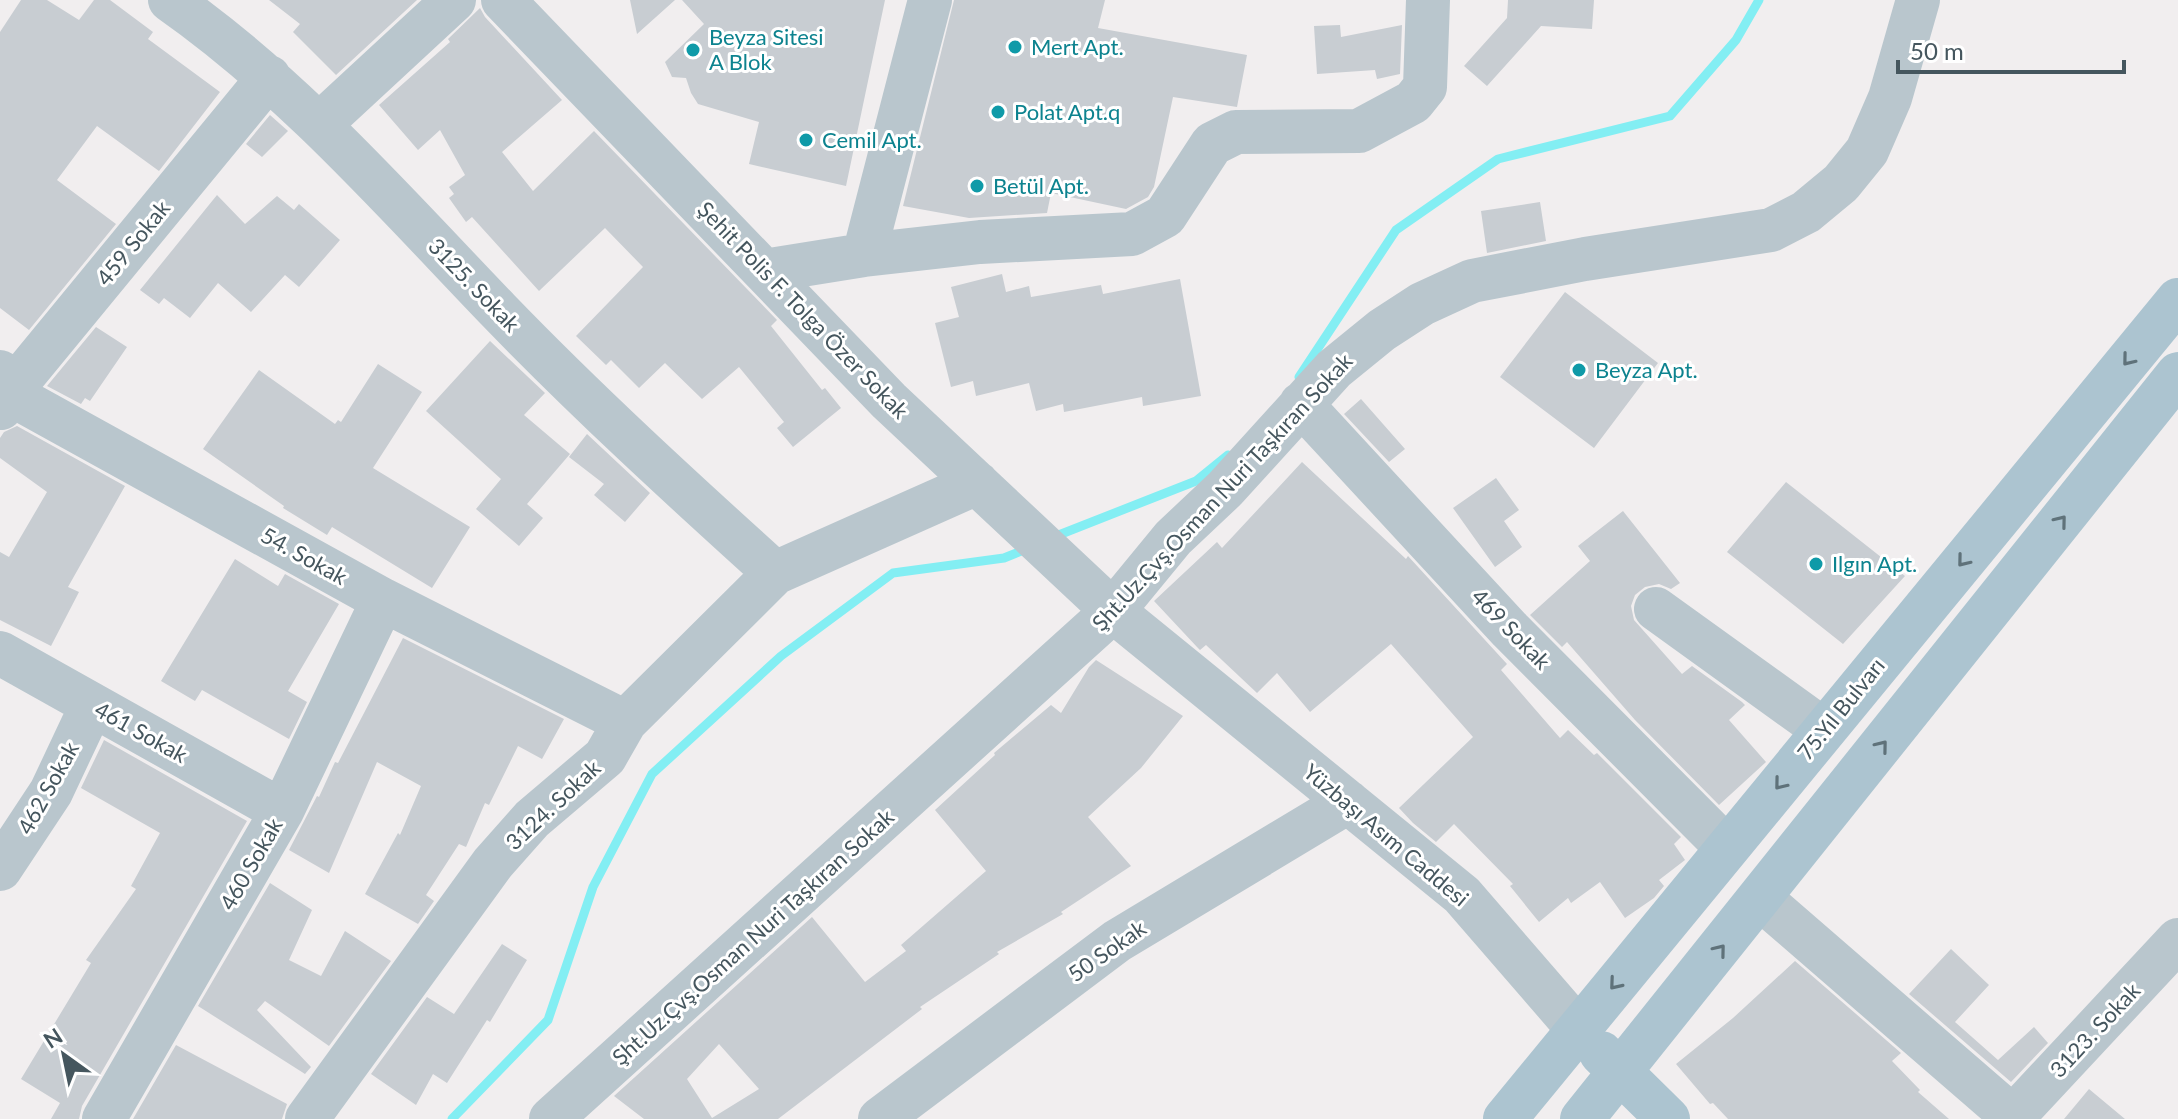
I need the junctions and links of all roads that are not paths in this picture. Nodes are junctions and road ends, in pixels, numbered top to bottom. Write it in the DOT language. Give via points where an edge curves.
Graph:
graph roads {
  1 [pos="170,0"];
  2 [pos="454,0"];
  3 [pos="503,0"];
  4 [pos="930,0"];
  5 [pos="1428,0"];
  6 [pos="1918,0"];
  7 [pos="269,77"];
  8 [pos="319,125"];
  9 [pos="864,255"];
  10 [pos="764,271"];
  11 [pos="2178,300"];
  12 [pos="2178,374"];
  13 [pos="6,389"];
  14 [pos="1301,404"];
  15 [pos="989,494"];
  16 [pos="775,573"];
  17 [pos="1100,598"];
  18 [pos="383,600"];
  19 [pos="1656,609"];
  20 [pos="0,653"];
  21 [pos="92,705"];
  22 [pos="625,722"];
  23 [pos="1824,730"];
  24 [pos="1348,802"];
  25 [pos="282,811"];
  26 [pos="1727,848"];
  27 [pos="0,869"];
  28 [pos="1761,899"];
  29 [pos="2169,966"];
  30 [pos="1578,1029"];
  31 [pos="1621,1074"];
  32 [pos="2013,1118"];
  33 [pos="104,1119"];
  34 [pos="307,1119"];
  35 [pos="551,1119"];
  36 [pos="880,1119"];
  37 [pos="1505,1119"];
  38 [pos="1582,1119"];
  39 [pos="1668,1119"];
  1 -- 7 [label="street, 3125. Sokak"];
  2 -- 8 [label="street"];
  3 -- 10 [label="street, Şehit Polis F. Tolga Özer Sokak"];
  4 -- 9 [label="street"];
  5 -- 9 [label="street" via="1425,87 1413,102 1359,131 1236,132 1212,144 1165,216 1132,234"];
  6 -- 14 [label="street, Şht.Uz.Çvş.Osman Nuri Taşkıran Sokak" via="1890,98 1867,151 1841,183 1806,212 1771,230 1472,281 1382,330"];
  7 -- 8 [label="street, 3125. Sokak"];
  7 -- 13 [label="street, 459 Sokak"];
  8 -- 16 [label="street, 3125. Sokak" via="536,348"];
  9 -- 10 [label="street"];
  10 -- 15 [label="street, Şehit Polis F. Tolga Özer Sokak" via="889,401"];
  11 -- 23 [label="main road, 75.Yıl Bulvarı, one-way"];
  28 -- 12 [label="main road, one-way"];
  13 -- 18 [label="street, 54. Sokak"];
  14 -- 17 [label="street, Şht.Uz.Çvş.Osman Nuri Taşkıran Sokak" via="1225,489"];
  14 -- 26 [label="street, 469 Sokak" via="1510,630"];
  15 -- 16 [label="street, 3124. Sokak"];
  15 -- 17 [label="street, Şehit Polis F. Tolga Özer Sokak"];
  16 -- 22 [label="street, 3124. Sokak"];
  17 -- 24 [label="street, Yüzbaşı Asım Caddesi"];
  17 -- 35 [label="street, Şht.Uz.Çvş.Osman Nuri Taşkıran Sokak"];
  18 -- 22 [label="street, 54. Sokak"];
  18 -- 25 [label="street, 460 Sokak"];
  19 -- 23 [label="street"];
  20 -- 21 [label="street, 461 Sokak"];
  21 -- 25 [label="street, 461 Sokak"];
  21 -- 27 [label="street, 462 Sokak" via="51,792"];
  22 -- 34 [label="street, 3124. Sokak" via="605,757 532,819 493,863"];
  23 -- 26 [label="main road, 75.Yıl Bulvarı, one-way"];
  24 -- 30 [label="street, Yüzbaşı Asım Caddesi" via="1462,895"];
  24 -- 36 [label="street, 50 Sokak" via="1117,941"];
  25 -- 33 [label="street, 460 Sokak"];
  26 -- 30 [label="main road, 75.Yıl Bulvarı, one-way"];
  31 -- 28 [label="main road, one-way"];
  28 -- 32 [label="street"];
  29 -- 32 [label="street, 3123. Sokak"];
  30 -- 31 [label="main road, Yüzbaşı Asım Caddesi"];
  30 -- 37 [label="main road, 75.Yıl Bulvarı"];
  31 -- 38 [label="main road"];
  31 -- 39 [label="main road, Yüzbaşı Asım Caddesi"];
}
